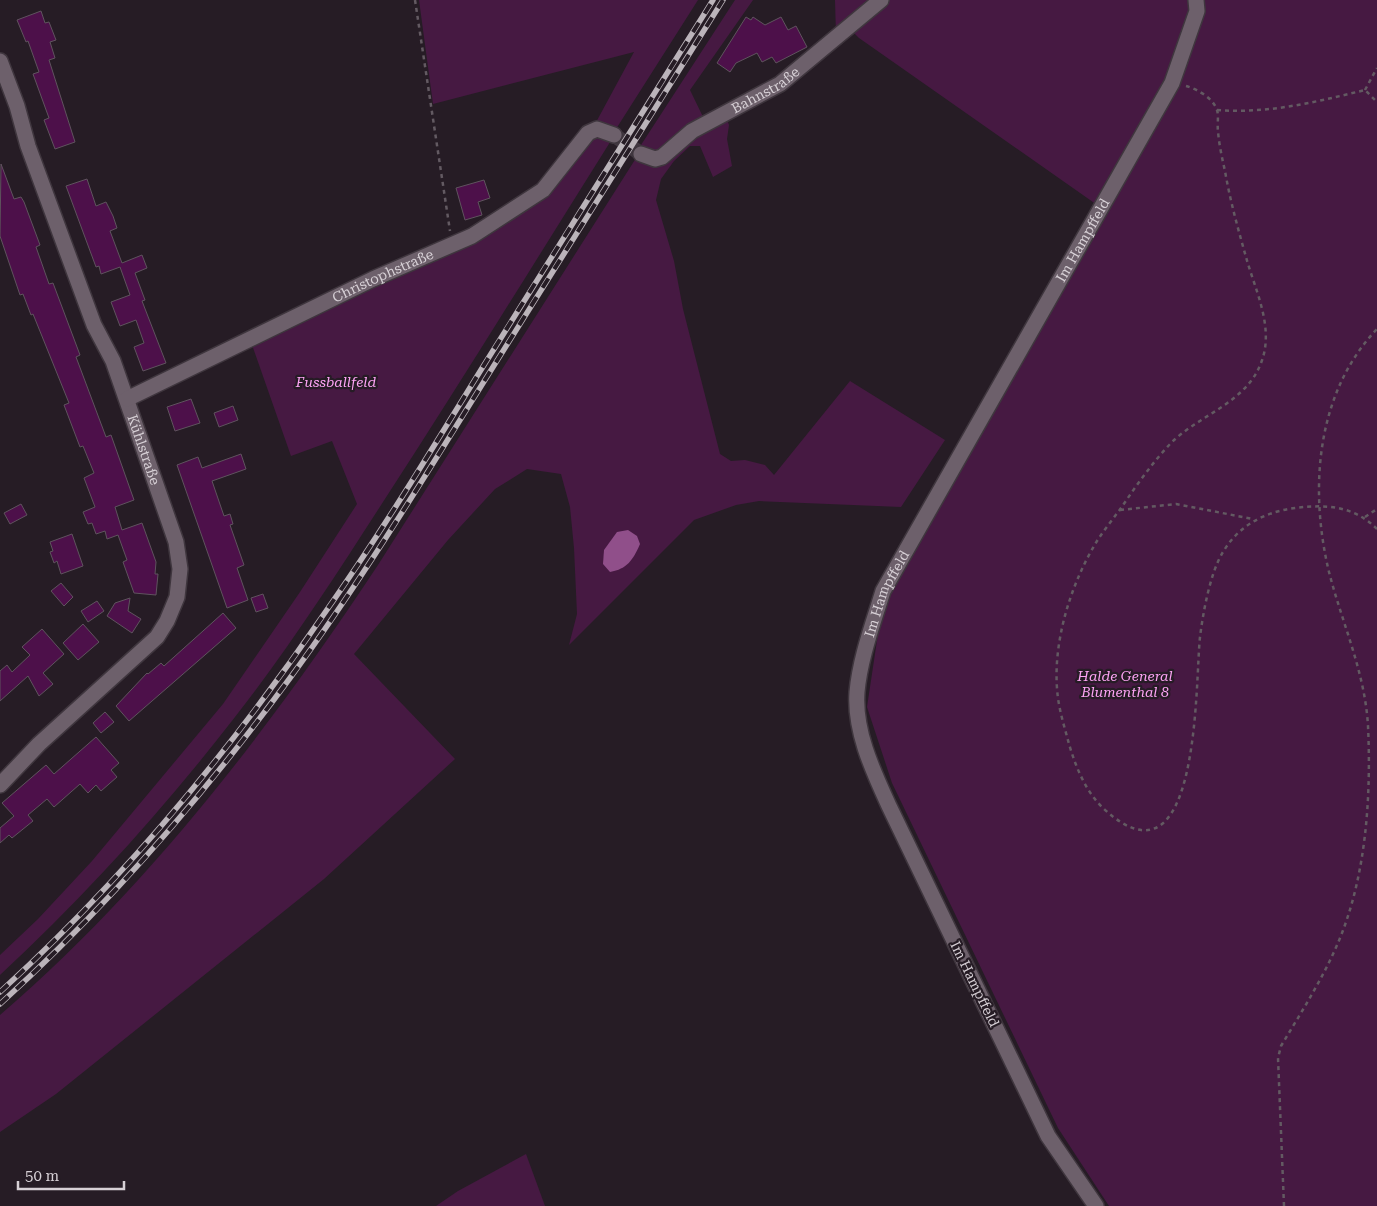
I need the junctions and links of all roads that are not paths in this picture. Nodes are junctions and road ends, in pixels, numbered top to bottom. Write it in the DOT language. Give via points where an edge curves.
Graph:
graph roads {
  1 [pos="881,0"];
  2 [pos="1196,0"];
  3 [pos="0,61"];
  4 [pos="614,135"];
  5 [pos="641,154"];
  6 [pos="126,399"];
  7 [pos="0,785"];
  8 [pos="1096,1206"];
  1 -- 5 [label="street, Bahnstraße" via="780,84 692,131 662,157 655,159"];
  2 -- 8 [label="street, Im Hampffeld" via="1197,11 1172,83 883,591 868,639 857,692 861,732 889,806 1048,1136"];
  3 -- 6 [label="street, Kühlstraße" via="94,325 113,361"];
  4 -- 6 [label="street, Christophstraße" via="597,129 588,133 544,190 472,236 373,279"];
  6 -- 7 [label="street, Kühlstraße" via="176,542 180,569 177,597 168,621 157,637 39,744"];
}
